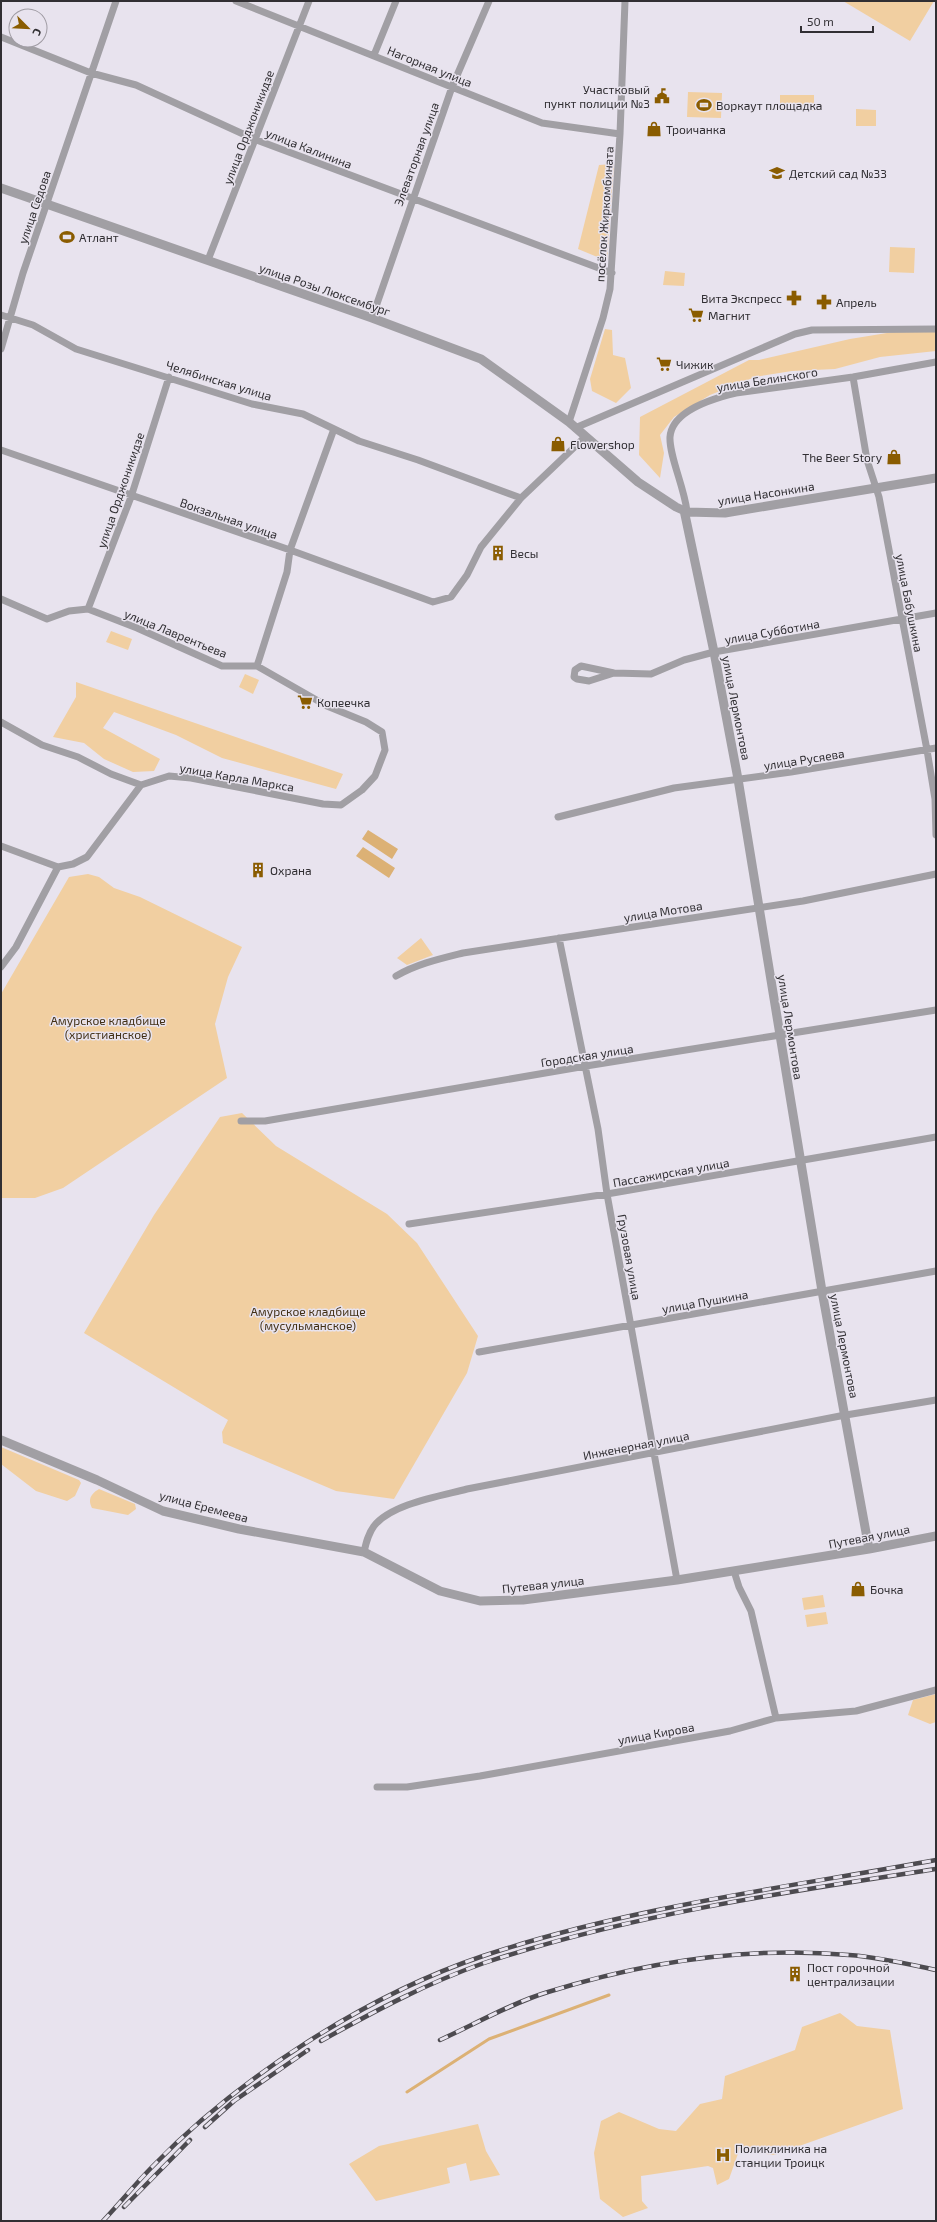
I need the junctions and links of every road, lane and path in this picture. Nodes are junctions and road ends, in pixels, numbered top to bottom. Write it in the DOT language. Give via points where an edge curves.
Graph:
graph roads {
  1 [pos="116,1"];
  2 [pos="236,1"];
  3 [pos="309,1"];
  4 [pos="396,1"];
  5 [pos="488,1"];
  6 [pos="625,1"];
  7 [pos="298,27"];
  8 [pos="1,37"];
  9 [pos="374,55"];
  10 [pos="91,73"];
  11 [pos="452,87"];
  12 [pos="620,134"];
  13 [pos="254,139"];
  14 [pos="1,188"];
  15 [pos="412,199"];
  16 [pos="47,204"];
  17 [pos="208,260"];
  18 [pos="612,273"];
  19 [pos="1,315"];
  20 [pos="372,318"];
  21 [pos="10,319"];
  22 [pos="936,329"];
  23 [pos="1,349"];
  24 [pos="936,362"];
  25 [pos="169,377"];
  26 [pos="853,377"];
  27 [pos="572,425"];
  28 [pos="334,430"];
  29 [pos="585,437"];
  30 [pos="1,450"];
  31 [pos="614,461"];
  32 [pos="936,478"];
  33 [pos="875,488"];
  34 [pos="131,496"];
  35 [pos="521,498"];
  36 [pos="685,511"];
  37 [pos="290,550"];
  38 [pos="1,599"];
  39 [pos="88,609"];
  40 [pos="936,613"];
  41 [pos="902,619"];
  42 [pos="714,652"];
  43 [pos="256,666"];
  44 [pos="614,673"];
  45 [pos="1,722"];
  46 [pos="936,748"];
  47 [pos="927,750"];
  48 [pos="738,779"];
  49 [pos="141,785"];
  50 [pos="340,805"];
  51 [pos="558,817"];
  52 [pos="936,835"];
  53 [pos="1,846"];
  54 [pos="58,867"];
  55 [pos="936,874"];
  56 [pos="760,906"];
  57 [pos="559,938"];
  58 [pos="1,967"];
  59 [pos="396,976"];
  60 [pos="936,1010"];
  61 [pos="780,1035"];
  62 [pos="586,1066"];
  63 [pos="241,1121"];
  64 [pos="936,1138"];
  65 [pos="802,1161"];
  66 [pos="607,1194"];
  67 [pos="409,1224"];
  68 [pos="936,1271"];
  69 [pos="822,1291"];
  70 [pos="631,1326"];
  71 [pos="479,1352"];
  72 [pos="936,1400"];
  73 [pos="846,1415"];
  74 [pos="1,1440"];
  75 [pos="655,1453"];
  76 [pos="936,1536"];
  77 [pos="869,1549"];
  78 [pos="364,1552"];
  79 [pos="734,1571"];
  80 [pos="677,1580"];
  81 [pos="936,1690"];
  82 [pos="776,1718"];
  83 [pos="378,1787"];
  1 -- 10 [label="street"];
  2 -- 7 [label="street, Нагорная улица"];
  3 -- 7 [label="street, улица Орджоникидзе"];
  4 -- 9 [label="street"];
  5 -- 11 [label="street, Элеваторная улица"];
  6 -- 12 [label="street, посёлок Жиркомбината"];
  7 -- 9 [label="street, Нагорная улица"];
  7 -- 13 [label="street, улица Орджоникидзе"];
  8 -- 10 [label="street, улица Калинина"];
  9 -- 11 [label="street, Нагорная улица"];
  10 -- 13 [label="street, улица Калинина" via="136,85"];
  10 -- 16 [label="street, улица Седова"];
  11 -- 12 [label="street, Нагорная улица" via="542,123"];
  11 -- 15 [label="street, Элеваторная улица"];
  12 -- 18 [label="street, посёлок Жиркомбината"];
  13 -- 15 [label="street, улица Калинина"];
  13 -- 17 [label="street, улица Орджоникидзе"];
  14 -- 16 [label="street, улица Розы Люксембург"];
  15 -- 18 [label="street, улица Калинина" via="440,207"];
  15 -- 20 [label="street, Элеваторная улица"];
  16 -- 17 [label="street, улица Розы Люксембург"];
  16 -- 21 [label="street, улица Седова" via="23,272"];
  17 -- 20 [label="street, улица Розы Люксембург"];
  18 -- 27 [label="street, посёлок Жиркомбината" via="603,318"];
  19 -- 21 [label="street, Челябинская улица"];
  20 -- 27 [label="street, улица Розы Люксембург" via="481,359"];
  21 -- 23 [label="street, улица Седова"];
  21 -- 25 [label="street, Челябинская улица" via="33,325 76,349"];
  22 -- 27 [label="street" via="812,330 795,334"];
  24 -- 26 [label="street, улица Белинского"];
  25 -- 28 [label="street, Челябинская улица" via="252,404 303,414"];
  25 -- 34 [label="street, улица Орджоникидзе"];
  26 -- 33 [label="street, улица Бабушкина" via="867,460"];
  26 -- 36 [label="street, улица Белинского" via="736,393 705,402 683,416 672,428 670,437 685,496"];
  27 -- 29 [label="street, улица Розы Люксембург"];
  28 -- 35 [label="street, Челябинская улица"];
  28 -- 37 [label="street"];
  29 -- 31 [label="street, улица Розы Люксембург"];
  29 -- 35 [label="street"];
  30 -- 34 [label="street, Вокзальная улица"];
  31 -- 36 [label="street, улица Насонкина" via="655,495"];
  32 -- 33 [label="street, улица Насонкина"];
  33 -- 36 [label="street, улица Насонкина" via="725,513 699,514"];
  33 -- 41 [label="street, улица Бабушкина" via="879,496"];
  34 -- 37 [label="street, Вокзальная улица"];
  34 -- 39 [label="street, улица Орджоникидзе"];
  35 -- 37 [label="street, Вокзальная улица" via="478,550 467,575 451,598 433,602"];
  36 -- 42 [label="street, улица Лермонтова"];
  37 -- 43 [label="street" via="287,572"];
  38 -- 39 [label="street, улица Лаврентьева" via="47,619 68,611"];
  39 -- 43 [label="street, улица Лаврентьева" via="222,666"];
  40 -- 41 [label="street, улица Субботина"];
  41 -- 42 [label="street, улица Субботина"];
  41 -- 47 [label="street, улица Бабушкина"];
  42 -- 44 [label="street, улица Субботина" via="684,660 651,674"];
  42 -- 48 [label="street, улица Лермонтова"];
  43 -- 50 [label="street, улица Лаврентьева" via="327,706 366,722 382,732 385,750 375,776 362,790"];
  44 -- 44 [label="street, улица Субботина" via="589,681 576,679 574,670 581,666"];
  45 -- 49 [label="street" via="42,745 78,757 111,774"];
  46 -- 47 [label="street, улица Русяева"];
  47 -- 48 [label="street, улица Русяева"];
  47 -- 52 [label="street, улица Бабушкина"];
  48 -- 51 [label="street, улица Русяева" via="674,788"];
  48 -- 56 [label="street, улица Лермонтова"];
  49 -- 50 [label="street, улица Карла Маркса" via="169,776 190,778 323,804"];
  49 -- 54 [label="street" via="87,857 74,864"];
  53 -- 54 [label="street"];
  54 -- 58 [label="street" via="16,947"];
  55 -- 56 [label="street, улица Мотова" via="803,901"];
  56 -- 57 [label="street, улица Мотова"];
  56 -- 61 [label="street, улица Лермонтова"];
  57 -- 59 [label="street, улица Мотова" via="456,955 411,967"];
  57 -- 62 [label="street, Грузовая улица"];
  60 -- 61 [label="street, Городская улица"];
  61 -- 62 [label="street, Городская улица"];
  61 -- 65 [label="street, улица Лермонтова"];
  62 -- 63 [label="street, Городская улица" via="265,1121"];
  62 -- 66 [label="street, Грузовая улица"];
  64 -- 65 [label="street, Пассажирская улица"];
  65 -- 66 [label="street, Пассажирская улица"];
  65 -- 69 [label="street, улица Лермонтова"];
  66 -- 67 [label="street, Пассажирская улица"];
  66 -- 70 [label="street, Грузовая улица"];
  68 -- 69 [label="street, улица Пушкина"];
  69 -- 70 [label="street, улица Пушкина"];
  69 -- 73 [label="street, улица Лермонтова"];
  70 -- 71 [label="street, улица Пушкина"];
  70 -- 75 [label="street, Грузовая улица"];
  72 -- 73 [label="street, Инженерная улица"];
  73 -- 75 [label="street, Инженерная улица"];
  73 -- 77 [label="street, улица Лермонтова"];
  74 -- 78 [label="street, улица Еремеева" via="163,1511 239,1529"];
  75 -- 78 [label="street, Инженерная улица" via="467,1488 426,1499 384,1516 368,1535"];
  75 -- 80 [label="street, Грузовая улица"];
  76 -- 77 [label="street, Путевая улица"];
  77 -- 79 [label="street, Путевая улица"];
  78 -- 80 [label="street, Путевая улица" via="440,1591 480,1601 523,1600"];
  79 -- 80 [label="street, Путевая улица"];
  79 -- 82 [label="street" via="751,1610"];
  81 -- 82 [label="street, улица Кирова" via="856,1711"];
  82 -- 83 [label="street, улица Кирова" via="730,1731 480,1776 407,1787"];
}
